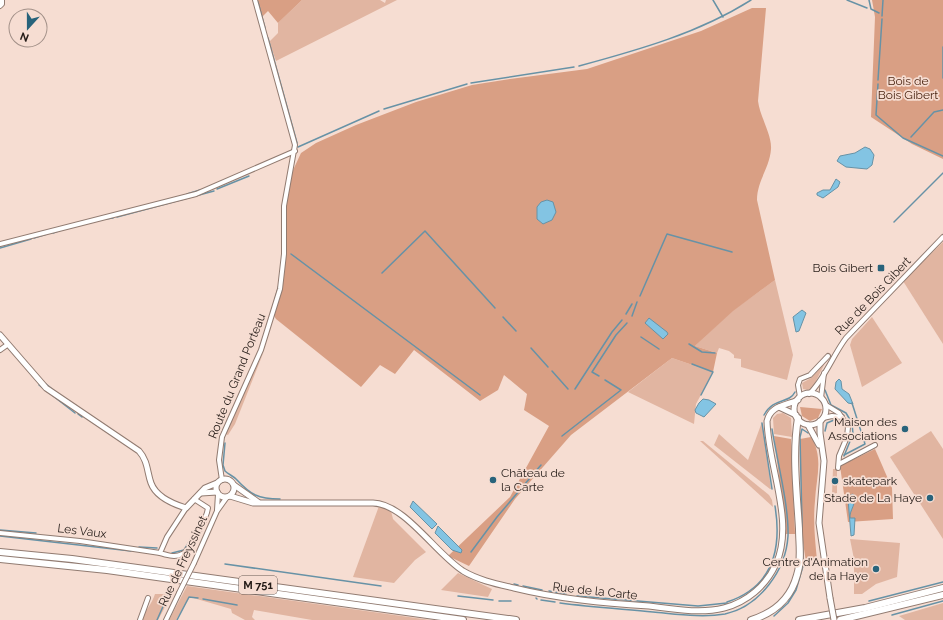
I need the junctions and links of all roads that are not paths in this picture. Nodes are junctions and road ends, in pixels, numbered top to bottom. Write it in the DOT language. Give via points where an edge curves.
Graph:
graph roads {
  1 [pos="2,0"];
  2 [pos="255,0"];
  3 [pos="0,6"];
  4 [pos="295,152"];
  5 [pos="943,237"];
  6 [pos="0,244"];
  7 [pos="0,335"];
  8 [pos="7,345"];
  9 [pos="0,350"];
  10 [pos="828,356"];
  11 [pos="824,373"];
  12 [pos="799,390"];
  13 [pos="808,394"];
  14 [pos="821,398"];
  15 [pos="799,399"];
  16 [pos="826,405"];
  17 [pos="779,407"];
  18 [pos="797,416"];
  19 [pos="843,417"];
  20 [pos="822,420"];
  21 [pos="808,425"];
  22 [pos="876,445"];
  23 [pos="822,449"];
  24 [pos="219,481"];
  25 [pos="234,485"];
  26 [pos="201,493"];
  27 [pos="217,493"];
  28 [pos="229,497"];
  29 [pos="194,499"];
  30 [pos="258,503"];
  31 [pos="186,508"];
  32 [pos="217,511"];
  33 [pos="0,533"];
  34 [pos="0,552"];
  35 [pos="160,554"];
  36 [pos="0,559"];
  37 [pos="943,588"];
  38 [pos="943,595"];
  39 [pos="148,598"];
  40 [pos="140,620"];
  41 [pos="166,620"];
  42 [pos="463,620"];
  43 [pos="516,620"];
  44 [pos="751,620"];
  45 [pos="799,620"];
  46 [pos="834,620"];
  47 [pos="840,620"];
  1 -- 3 [label="street"];
  2 -- 4 [label="street, Route du Grand Porteau" via="293,133"];
  4 -- 6 [label="street" via="196,194"];
  4 -- 24 [label="street, Route du Grand Porteau" via="284,206 284,254 280,289 261,350 222,437 218,460"];
  5 -- 11 [label="street, Rue de Bois Gibert" via="846,338"];
  7 -- 8 [label="street"];
  8 -- 9 [label="street"];
  8 -- 31 [label="street" via="50,391 139,452 145,460 151,483 156,491 171,502"];
  10 -- 12 [label="street" via="810,375 802,378 798,385"];
  11 -- 13 [label="street, Rue de Bois Gibert"];
  11 -- 14 [label="street, Rue de Bois Gibert"];
  12 -- 13 [label="street"];
  12 -- 15 [label="street"];
  13 -- 14 [label="street"];
  13 -- 15 [label="street"];
  14 -- 16 [label="street"];
  15 -- 17 [label="street"];
  15 -- 18 [label="street" via="795,408"];
  16 -- 19 [label="street"];
  16 -- 20 [label="street"];
  17 -- 18 [label="street"];
  17 -- 30 [label="street, Rue de la Carte" via="770,413 767,422 781,516 782,545 776,564 760,587 746,598 720,609 693,610 579,600 507,587 462,570 398,512 385,505"];
  18 -- 21 [label="street"];
  18 -- 44 [label="highway" via="800,550 798,571 794,586 782,602 768,613"];
  19 -- 20 [label="street" via="832,416"];
  19 -- 22 [label="street" via="848,429 838,466"];
  20 -- 21 [label="street"];
  20 -- 23 [label="street"];
  21 -- 23 [label="street"];
  23 -- 46 [label="street, bridge" via="824,466 818,523"];
  24 -- 25 [label="street" via="228,479"];
  24 -- 26 [label="street"];
  24 -- 27 [label="street"];
  25 -- 28 [label="street"];
  25 -- 30 [label="street"];
  26 -- 27 [label="street"];
  26 -- 29 [label="street"];
  27 -- 28 [label="street"];
  27 -- 32 [label="street"];
  28 -- 30 [label="street, Rue de la Carte"];
  28 -- 32 [label="street"];
  29 -- 31 [label="street"];
  29 -- 35 [label="street, Les Vaux" via="208,508 190,547 179,556"];
  31 -- 35 [label="street" via="167,537"];
  32 -- 41 [label="street, Rue de Freyssinet, bridge"];
  33 -- 35 [label="street, Les Vaux" via="80,541"];
  34 -- 43 [label="highway, M 751" via="79,560"];
  36 -- 42 [label="highway, M 751" via="93,568"];
  37 -- 45 [label="highway" via="865,608"];
  38 -- 47 [label="highway"];
  39 -- 40 [label="street"];
}
